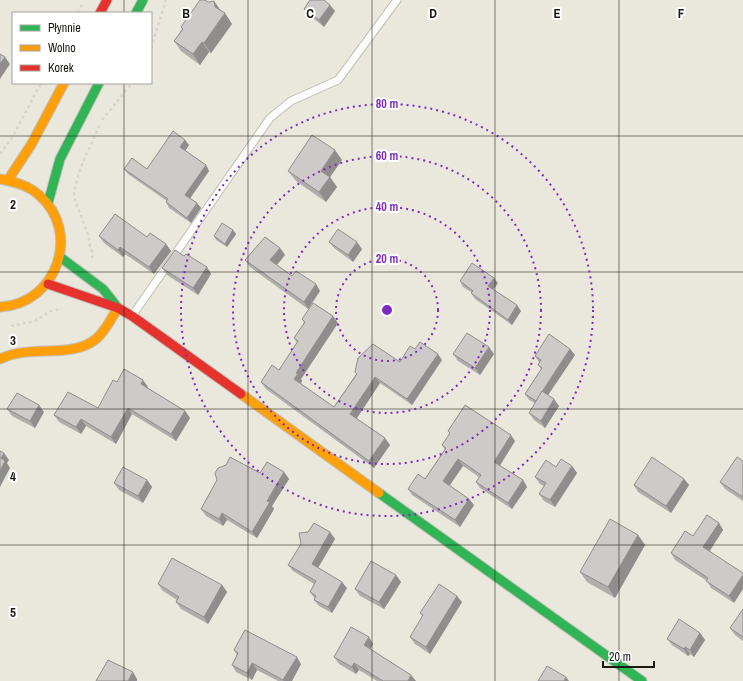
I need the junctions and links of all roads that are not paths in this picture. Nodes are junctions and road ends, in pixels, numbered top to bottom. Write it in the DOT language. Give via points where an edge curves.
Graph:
graph roads {
  1 [pos="107,0"];
  2 [pos="142,0"];
  3 [pos="397,0"];
  4 [pos="101,12"];
  5 [pos="136,12"];
  6 [pos="63,84"];
  7 [pos="98,84"];
  8 [pos="4,179"];
  9 [pos="48,203"];
  10 [pos="60,257"];
  11 [pos="48,284"];
  12 [pos="0,307"];
  13 [pos="118,308"];
  14 [pos="132,316"];
  15 [pos="0,359"];
  16 [pos="642,681"];
  1 -- 4 [label="street"];
  2 -- 5 [label="street"];
  3 -- 14 [label="lane" via="338,80 291,101 270,118"];
  6 -- 8 [label="street" via="31,145"];
  7 -- 9 [label="street" via="60,159"];
  8 -- 9 [label="street" via="23,184 37,192"];
  9 -- 10 [label="street" via="62,238"];
  10 -- 11 [label="street"];
  10 -- 13 [label="street" via="103,289"];
  11 -- 12 [label="street" via="20,303"];
  11 -- 13 [label="street"];
  13 -- 14 [label="street"];
  13 -- 15 [label="street" via="98,338 83,347 15,353"];
  14 -- 16 [label="street"];
}
